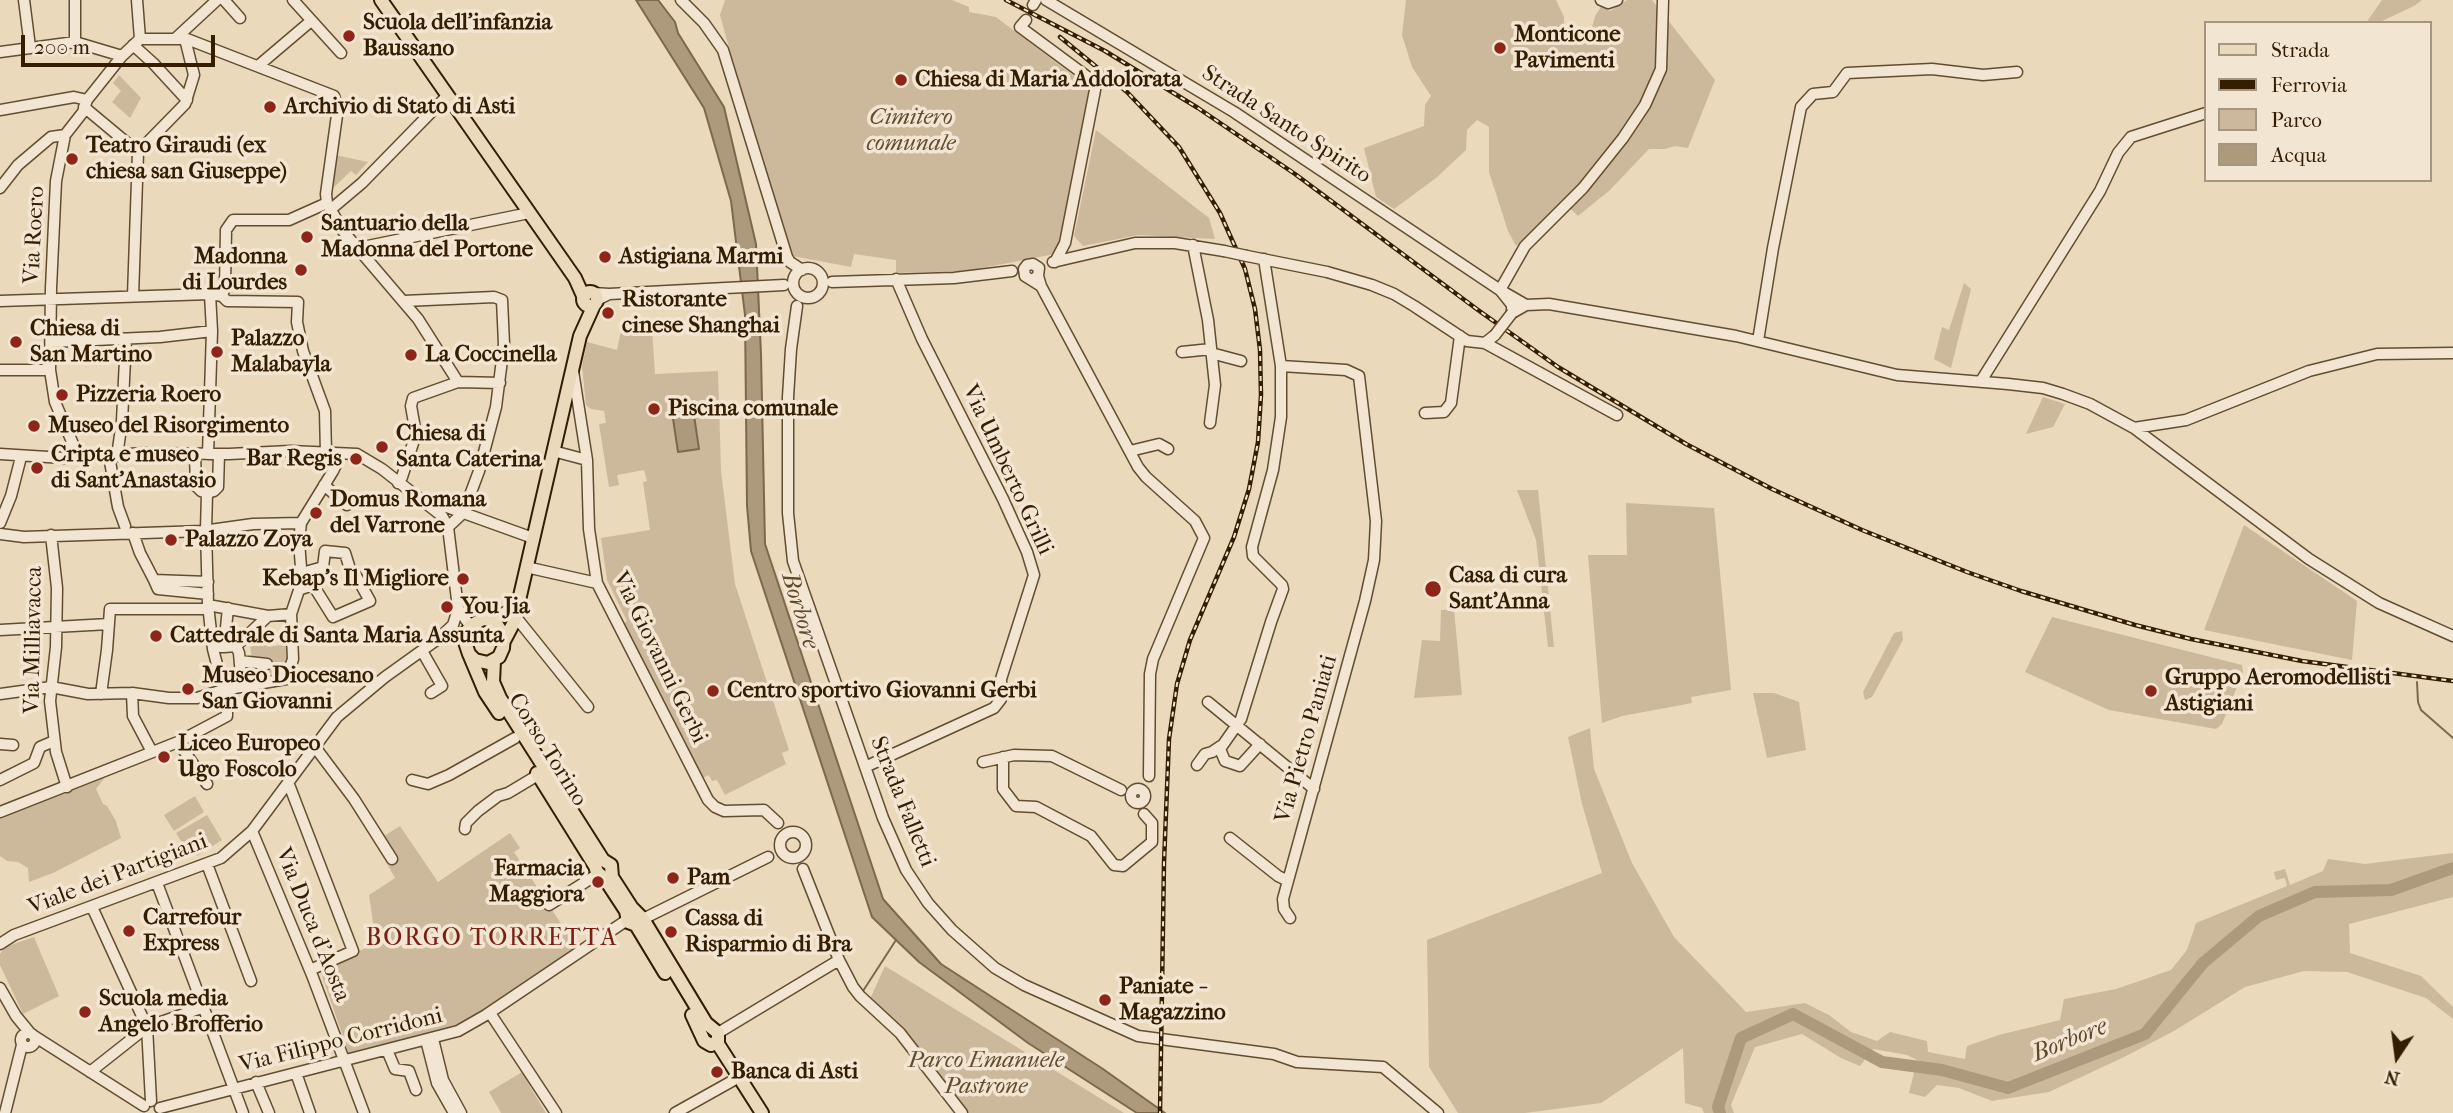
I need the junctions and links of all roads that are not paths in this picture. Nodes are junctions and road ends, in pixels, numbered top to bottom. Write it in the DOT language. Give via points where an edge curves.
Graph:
graph roads {
  1 [pos="24,0"];
  2 [pos="75,0"];
  3 [pos="137,0"];
  4 [pos="216,0"];
  5 [pos="223,0"];
  6 [pos="293,0"];
  7 [pos="381,0"];
  8 [pos="681,0"];
  9 [pos="1045,0"];
  10 [pos="1601,0"];
  11 [pos="1617,0"];
  12 [pos="1662,0"];
  13 [pos="240,18"];
  14 [pos="1026,20"];
  15 [pos="311,21"];
  16 [pos="181,38"];
  17 [pos="75,42"];
  18 [pos="136,42"];
  19 [pos="30,47"];
  20 [pos="0,52"];
  21 [pos="341,53"];
  22 [pos="122,55"];
  23 [pos="258,66"];
  24 [pos="2017,72"];
  25 [pos="447,96"];
  26 [pos="187,100"];
  27 [pos="85,104"];
  28 [pos="0,110"];
  29 [pos="2204,114"];
  30 [pos="65,135"];
  31 [pos="138,152"];
  32 [pos="0,188"];
  33 [pos="329,206"];
  34 [pos="529,214"];
  35 [pos="1193,245"];
  36 [pos="358,248"];
  37 [pos="1264,259"];
  38 [pos="1054,262"];
  39 [pos="802,270"];
  40 [pos="1034,274"];
  41 [pos="896,279"];
  42 [pos="826,282"];
  43 [pos="790,286"];
  44 [pos="1500,290"];
  45 [pos="210,294"];
  46 [pos="133,296"];
  47 [pos="222,296"];
  48 [pos="593,298"];
  49 [pos="808,298"];
  50 [pos="0,301"];
  51 [pos="51,301"];
  52 [pos="404,301"];
  53 [pos="1528,305"];
  54 [pos="797,306"];
  55 [pos="1512,313"];
  56 [pos="212,331"];
  57 [pos="1460,337"];
  58 [pos="126,339"];
  59 [pos="1758,341"];
  60 [pos="51,342"];
  61 [pos="1485,343"];
  62 [pos="1211,351"];
  63 [pos="1182,352"];
  64 [pos="2453,353"];
  65 [pos="1241,361"];
  66 [pos="1281,366"];
  67 [pos="572,368"];
  68 [pos="0,370"];
  69 [pos="50,370"];
  70 [pos="1981,381"];
  71 [pos="457,382"];
  72 [pos="500,383"];
  73 [pos="1425,413"];
  74 [pos="1617,415"];
  75 [pos="1210,423"];
  76 [pos="2134,428"];
  77 [pos="1168,449"];
  78 [pos="553,451"];
  79 [pos="1130,451"];
  80 [pos="326,453"];
  81 [pos="341,453"];
  82 [pos="0,454"];
  83 [pos="195,454"];
  84 [pos="213,454"];
  85 [pos="113,456"];
  86 [pos="21,457"];
  87 [pos="79,458"];
  88 [pos="587,460"];
  89 [pos="398,483"];
  90 [pos="324,485"];
  91 [pos="207,493"];
  92 [pos="427,503"];
  93 [pos="347,505"];
  94 [pos="464,512"];
  95 [pos="0,523"];
  96 [pos="301,523"];
  97 [pos="448,527"];
  98 [pos="129,529"];
  99 [pos="205,530"];
  100 [pos="0,534"];
  101 [pos="51,535"];
  102 [pos="533,538"];
  103 [pos="526,567"];
  104 [pos="305,572"];
  105 [pos="154,580"];
  106 [pos="208,582"];
  107 [pos="597,583"];
  108 [pos="313,584"];
  109 [pos="301,589"];
  110 [pos="208,603"];
  111 [pos="228,608"];
  112 [pos="458,608"];
  113 [pos="291,614"];
  114 [pos="510,614"];
  115 [pos="268,616"];
  116 [pos="494,621"];
  117 [pos="109,624"];
  118 [pos="472,625"];
  119 [pos="56,627"];
  120 [pos="0,630"];
  121 [pos="2453,636"];
  122 [pos="438,639"];
  123 [pos="504,642"];
  124 [pos="224,646"];
  125 [pos="236,646"];
  126 [pos="213,649"];
  127 [pos="422,651"];
  128 [pos="468,652"];
  129 [pos="240,661"];
  130 [pos="494,661"];
  131 [pos="267,664"];
  132 [pos="51,687"];
  133 [pos="242,687"];
  134 [pos="223,690"];
  135 [pos="132,693"];
  136 [pos="431,693"];
  137 [pos="0,694"];
  138 [pos="101,694"];
  139 [pos="1208,702"];
  140 [pos="588,707"];
  141 [pos="1237,725"];
  142 [pos="515,738"];
  143 [pos="54,741"];
  144 [pos="177,742"];
  145 [pos="0,744"];
  146 [pos="1260,744"];
  147 [pos="13,745"];
  148 [pos="1221,746"];
  149 [pos="315,747"];
  150 [pos="152,752"];
  151 [pos="1003,757"];
  152 [pos="983,762"];
  153 [pos="1197,765"];
  154 [pos="865,767"];
  155 [pos="538,775"];
  156 [pos="0,780"];
  157 [pos="411,780"];
  158 [pos="288,782"];
  159 [pos="207,784"];
  160 [pos="67,787"];
  161 [pos="1314,789"];
  162 [pos="1138,795"];
  163 [pos="0,812"];
  164 [pos="778,822"];
  165 [pos="465,830"];
  166 [pos="252,831"];
  167 [pos="793,833"];
  168 [pos="1230,838"];
  169 [pos="780,845"];
  170 [pos="804,851"];
  171 [pos="768,857"];
  172 [pos="790,858"];
  173 [pos="391,859"];
  174 [pos="207,864"];
  175 [pos="599,867"];
  176 [pos="803,869"];
  177 [pos="1288,881"];
  178 [pos="157,883"];
  179 [pos="548,905"];
  180 [pos="92,906"];
  181 [pos="1290,918"];
  182 [pos="635,921"];
  183 [pos="14,935"];
  184 [pos="0,937"];
  185 [pos="0,944"];
  186 [pos="839,960"];
  187 [pos="310,970"];
  188 [pos="251,981"];
  189 [pos="0,988"];
  190 [pos="204,1007"];
  191 [pos="490,1013"];
  192 [pos="147,1027"];
  193 [pos="430,1039"];
  194 [pos="716,1040"];
  195 [pos="28,1041"];
  196 [pos="387,1050"];
  197 [pos="344,1060"];
  198 [pos="90,1072"];
  199 [pos="296,1073"];
  200 [pos="734,1080"];
  201 [pos="256,1082"];
  202 [pos="234,1087"];
  203 [pos="416,1090"];
  204 [pos="152,1108"];
  205 [pos="5,1113"];
  206 [pos="243,1113"];
  207 [pos="269,1113"];
  208 [pos="310,1113"];
  209 [pos="364,1113"];
  210 [pos="454,1113"];
  211 [pos="461,1113"];
  212 [pos="556,1113"];
  213 [pos="675,1113"];
  214 [pos="755,1113"];
  215 [pos="762,1113"];
  216 [pos="962,1113"];
  217 [pos="1438,1113"];
  1 -- 19 [label="street"];
  2 -- 17 [label="street"];
  3 -- 18 [label="street"];
  4 -- 16 [label="street"];
  5 -- 13 [label="street"];
  6 -- 15 [label="street"];
  7 -- 25 [label="main road"];
  8 -- 39 [label="street" via="723,50 787,257"];
  9 -- 44 [label="street, Strada Santo Spirito" via="1234,111"];
  10 -- 11 [label="street"];
  12 -- 44 [label="street" via="1661,69 1645,106 1588,182 1525,246"];
  14 -- 38 [label="street" via="1020,27 1093,81 1095,90 1065,243"];
  15 -- 21 [label="street"];
  15 -- 23 [label="street"];
  16 -- 18 [label="street"];
  16 -- 23 [label="street"];
  16 -- 26 [label="street" via="194,75"];
  17 -- 19 [label="street"];
  17 -- 22 [label="street"];
  18 -- 22 [label="street"];
  18 -- 26 [label="street"];
  19 -- 20 [label="street"];
  22 -- 27 [label="street"];
  23 -- 33 [label="street" via="337,100"];
  24 -- 59 [label="street" via="1847,73 1833,92 1813,94 1801,107"];
  25 -- 33 [label="street" via="362,183"];
  25 -- 34 [label="main road"];
  26 -- 31 [label="street"];
  27 -- 28 [label="street" via="74,97"];
  27 -- 30 [label="street"];
  27 -- 31 [label="street"];
  29 -- 70 [label="street" via="2131,136"];
  30 -- 32 [label="street" via="51,137 18,165"];
  30 -- 51 [label="street, Via Roero" via="56,181"];
  31 -- 46 [label="street"];
  33 -- 36 [label="street" via="342,231"];
  33 -- 47 [label="street" via="289,220 233,220 226,230"];
  34 -- 36 [label="street"];
  34 -- 48 [label="main road"];
  35 -- 37 [label="street, bridge"];
  35 -- 38 [label="street" via="1135,243"];
  35 -- 62 [label="street"];
  36 -- 52 [label="street"];
  37 -- 57 [label="street" via="1372,285"];
  37 -- 66 [label="street"];
  38 -- 40 [label="street"];
  39 -- 42 [label="street" via="816,271"];
  39 -- 43 [label="street"];
  40 -- 41 [label="street" via="1012,271"];
  40 -- 79 [label="street"];
  41 -- 42 [label="street"];
  41 -- 154 [label="street, Via Umberto Grilli" via="1003,499 1034,575 1002,679 1001,699 993,708"];
  42 -- 49 [label="street" via="817,295"];
  43 -- 48 [label="street"];
  43 -- 49 [label="street"];
  43 -- 54 [label="street, Strada Falletti"];
  44 -- 53 [label="street, Strada Santo Spirito"];
  44 -- 55 [label="street, Strada Santo Spirito" via="1512,305"];
  45 -- 46 [label="street"];
  45 -- 47 [label="street"];
  45 -- 56 [label="street"];
  46 -- 51 [label="street"];
  47 -- 80 [label="street" via="228,301 298,302 303,351 325,411"];
  48 -- 67 [label="main road"];
  49 -- 54 [label="street"];
  50 -- 51 [label="street"];
  51 -- 60 [label="street, Via Roero"];
  52 -- 71 [label="street"];
  52 -- 72 [label="street" via="502,300"];
  53 -- 55 [label="street"];
  53 -- 59 [label="street" via="1549,304"];
  54 -- 154 [label="street, Strada Falletti" via="788,397 789,536 793,561"];
  55 -- 61 [label="street, bridge"];
  56 -- 58 [label="street"];
  56 -- 84 [label="street"];
  57 -- 61 [label="street"];
  57 -- 73 [label="street" via="1451,403 1444,412"];
  58 -- 60 [label="street"];
  58 -- 85 [label="street" via="122,421"];
  59 -- 70 [label="street" via="1897,375"];
  60 -- 69 [label="street, Via Roero"];
  61 -- 74 [label="street"];
  62 -- 63 [label="street"];
  62 -- 65 [label="street"];
  62 -- 75 [label="street" via="1215,385"];
  64 -- 76 [label="street" via="2377,354 2309,371 2186,420"];
  66 -- 141 [label="street" via="1278,448 1252,547 1253,556 1283,589"];
  66 -- 161 [label="street, Via Pietro Paniati" via="1346,370 1359,376 1376,521 1364,607"];
  67 -- 78 [label="main road"];
  67 -- 88 [label="street, Via Giovanni Gerbi"];
  68 -- 69 [label="street"];
  69 -- 87 [label="street, Via Roero" via="55,402"];
  70 -- 76 [label="street" via="2063,394"];
  71 -- 72 [label="street"];
  71 -- 89 [label="street" via="413,398 416,434"];
  72 -- 94 [label="street"];
  76 -- 121 [label="street" via="2309,559 2379,603"];
  77 -- 79 [label="street" via="1159,444"];
  78 -- 88 [label="street"];
  78 -- 102 [label="main road"];
  79 -- 162 [label="street" via="1146,477 1195,521 1204,538 1153,659 1149,776"];
  80 -- 81 [label="street"];
  80 -- 84 [label="street"];
  81 -- 89 [label="street" via="357,454"];
  81 -- 90 [label="street"];
  82 -- 86 [label="street"];
  83 -- 84 [label="street"];
  83 -- 85 [label="street"];
  83 -- 91 [label="street" via="196,486"];
  84 -- 91 [label="street" via="218,487"];
  85 -- 87 [label="street"];
  85 -- 98 [label="street" via="118,507"];
  86 -- 87 [label="street"];
  86 -- 95 [label="street"];
  88 -- 107 [label="street, Via Giovanni Gerbi" via="589,529"];
  89 -- 92 [label="street"];
  90 -- 93 [label="street"];
  90 -- 96 [label="street"];
  91 -- 99 [label="street"];
  92 -- 94 [label="street"];
  92 -- 97 [label="street"];
  94 -- 97 [label="street"];
  94 -- 102 [label="street"];
  96 -- 99 [label="street"];
  96 -- 104 [label="street"];
  97 -- 112 [label="street"];
  98 -- 99 [label="street"];
  98 -- 101 [label="street"];
  98 -- 105 [label="street"];
  99 -- 106 [label="street"];
  100 -- 101 [label="street"];
  101 -- 119 [label="street, Via Milliavacca"];
  102 -- 103 [label="main road"];
  103 -- 107 [label="street"];
  103 -- 114 [label="main road"];
  104 -- 108 [label="street"];
  104 -- 108 [label="street" via="323,567 325,551 345,553 370,601 333,617"];
  104 -- 109 [label="street"];
  105 -- 106 [label="street"];
  105 -- 110 [label="street" via="158,590"];
  106 -- 110 [label="street"];
  107 -- 164 [label="street, Via Giovanni Gerbi" via="708,800 724,811 764,810"];
  108 -- 109 [label="street"];
  109 -- 113 [label="street"];
  110 -- 111 [label="street"];
  110 -- 117 [label="street" via="110,610"];
  110 -- 126 [label="street"];
  111 -- 115 [label="street"];
  111 -- 124 [label="street"];
  112 -- 118 [label="street"];
  112 -- 122 [label="street" via="453,625"];
  113 -- 115 [label="street"];
  113 -- 133 [label="street" via="293,659 286,679"];
  114 -- 116 [label="main road"];
  114 -- 123 [label="main road"];
  114 -- 140 [label="street"];
  115 -- 125 [label="street"];
  116 -- 118 [label="main road"];
  116 -- 123 [label="main road"];
  117 -- 119 [label="street"];
  117 -- 138 [label="street"];
  118 -- 122 [label="street, Viale dei Partigiani" via="458,636"];
  118 -- 128 [label="main road" via="466,635"];
  119 -- 120 [label="street"];
  119 -- 132 [label="street, Via Milliavacca"];
  122 -- 127 [label="street, Viale dei Partigiani"];
  122 -- 128 [label="street" via="456,642"];
  123 -- 130 [label="main road"];
  124 -- 125 [label="street"];
  124 -- 126 [label="street"];
  125 -- 129 [label="street"];
  126 -- 134 [label="street"];
  127 -- 136 [label="street" via="442,686"];
  127 -- 149 [label="street, Viale dei Partigiani" via="337,718"];
  128 -- 130 [label="main road" via="480,662"];
  128 -- 142 [label="main road, Corso Torino" via="485,692"];
  129 -- 131 [label="street"];
  129 -- 133 [label="street"];
  130 -- 175 [label="main road, Corso Torino" via="493,682 499,698"];
  132 -- 137 [label="street"];
  132 -- 138 [label="street"];
  132 -- 143 [label="street, Via Milliavacca"];
  133 -- 134 [label="street"];
  134 -- 135 [label="street" via="197,698"];
  134 -- 144 [label="street" via="228,716"];
  135 -- 138 [label="street"];
  135 -- 150 [label="street" via="133,716"];
  139 -- 141 [label="street"];
  141 -- 146 [label="street"];
  141 -- 148 [label="street"];
  142 -- 155 [label="main road, Corso Torino"];
  142 -- 157 [label="street" via="449,775 428,783"];
  143 -- 156 [label="street" via="40,747 34,763"];
  143 -- 160 [label="street, Via Milliavacca"];
  144 -- 150 [label="street"];
  144 -- 159 [label="street"];
  145 -- 147 [label="street"];
  146 -- 148 [label="street" via="1240,766 1225,761"];
  146 -- 161 [label="street"];
  148 -- 153 [label="street" via="1205,754"];
  149 -- 158 [label="street, Viale dei Partigiani"];
  149 -- 173 [label="street"];
  150 -- 160 [label="street"];
  151 -- 152 [label="street"];
  151 -- 162 [label="street" via="1052,756"];
  151 -- 162 [label="street" via="1003,789 1016,806 1036,807 1091,836 1118,867 1152,842 1152,823"];
  154 -- 217 [label="street, Strada Falletti" via="906,870 952,930 995,968 1138,1036 1274,1054 1297,1062 1383,1067"];
  155 -- 165 [label="street" via="488,804 466,823"];
  155 -- 175 [label="main road, Corso Torino"];
  158 -- 166 [label="street, Viale dei Partigiani"];
  158 -- 187 [label="street" via="353,951"];
  160 -- 163 [label="street"];
  161 -- 177 [label="street, Via Pietro Paniati"];
  164 -- 167 [label="street, Via Giovanni Gerbi"];
  164 -- 169 [label="street"];
  166 -- 174 [label="street, Viale dei Partigiani"];
  166 -- 187 [label="street, Via Duca d'Aosta"];
  167 -- 169 [label="street" via="783,837"];
  167 -- 170 [label="street" via="805,840"];
  168 -- 177 [label="street"];
  169 -- 171 [label="street"];
  169 -- 172 [label="street"];
  170 -- 172 [label="street"];
  170 -- 176 [label="street"];
  171 -- 172 [label="street"];
  171 -- 182 [label="street"];
  172 -- 176 [label="street"];
  174 -- 178 [label="street, Viale dei Partigiani"];
  174 -- 188 [label="street"];
  175 -- 179 [label="street"];
  175 -- 182 [label="main road, Corso Torino" via="610,863 612,877"];
  176 -- 186 [label="street"];
  177 -- 181 [label="street, Via Pietro Paniati" via="1283,899"];
  178 -- 180 [label="street, Viale dei Partigiani"];
  178 -- 190 [label="street"];
  180 -- 183 [label="street, Viale dei Partigiani"];
  180 -- 192 [label="street"];
  182 -- 191 [label="street, Via Filippo Corridoni"];
  182 -- 194 [label="main road, Corso Torino"];
  183 -- 184 [label="street, Viale dei Partigiani"];
  183 -- 185 [label="street, Viale dei Partigiani"];
  186 -- 194 [label="street"];
  186 -- 216 [label="street" via="860,996 900,1033"];
  187 -- 197 [label="street, Via Duca d'Aosta"];
  189 -- 195 [label="street"];
  190 -- 192 [label="street"];
  190 -- 202 [label="street"];
  191 -- 193 [label="street, Via Filippo Corridoni" via="458,1031"];
  191 -- 212 [label="street"];
  192 -- 198 [label="street"];
  192 -- 204 [label="street"];
  193 -- 196 [label="street, Via Filippo Corridoni"];
  193 -- 210 [label="street" via="437,1083"];
  193 -- 211 [label="street" via="443,1080"];
  194 -- 200 [label="main road, Corso Torino"];
  194 -- 215 [label="main road, Corso Torino"];
  195 -- 198 [label="street" via="53,1047"];
  195 -- 205 [label="street"];
  196 -- 197 [label="street, Via Filippo Corridoni"];
  196 -- 203 [label="street" via="395,1069 409,1071"];
  197 -- 199 [label="street, Via Filippo Corridoni"];
  197 -- 209 [label="street, Via Duca d'Aosta"];
  198 -- 204 [label="street"];
  199 -- 201 [label="street, Via Filippo Corridoni"];
  199 -- 208 [label="street"];
  200 -- 213 [label="street"];
  200 -- 214 [label="main road, Corso Torino"];
  201 -- 202 [label="street, Via Filippo Corridoni"];
  201 -- 207 [label="street"];
  202 -- 204 [label="street, Via Filippo Corridoni"];
  202 -- 206 [label="street"];
}
